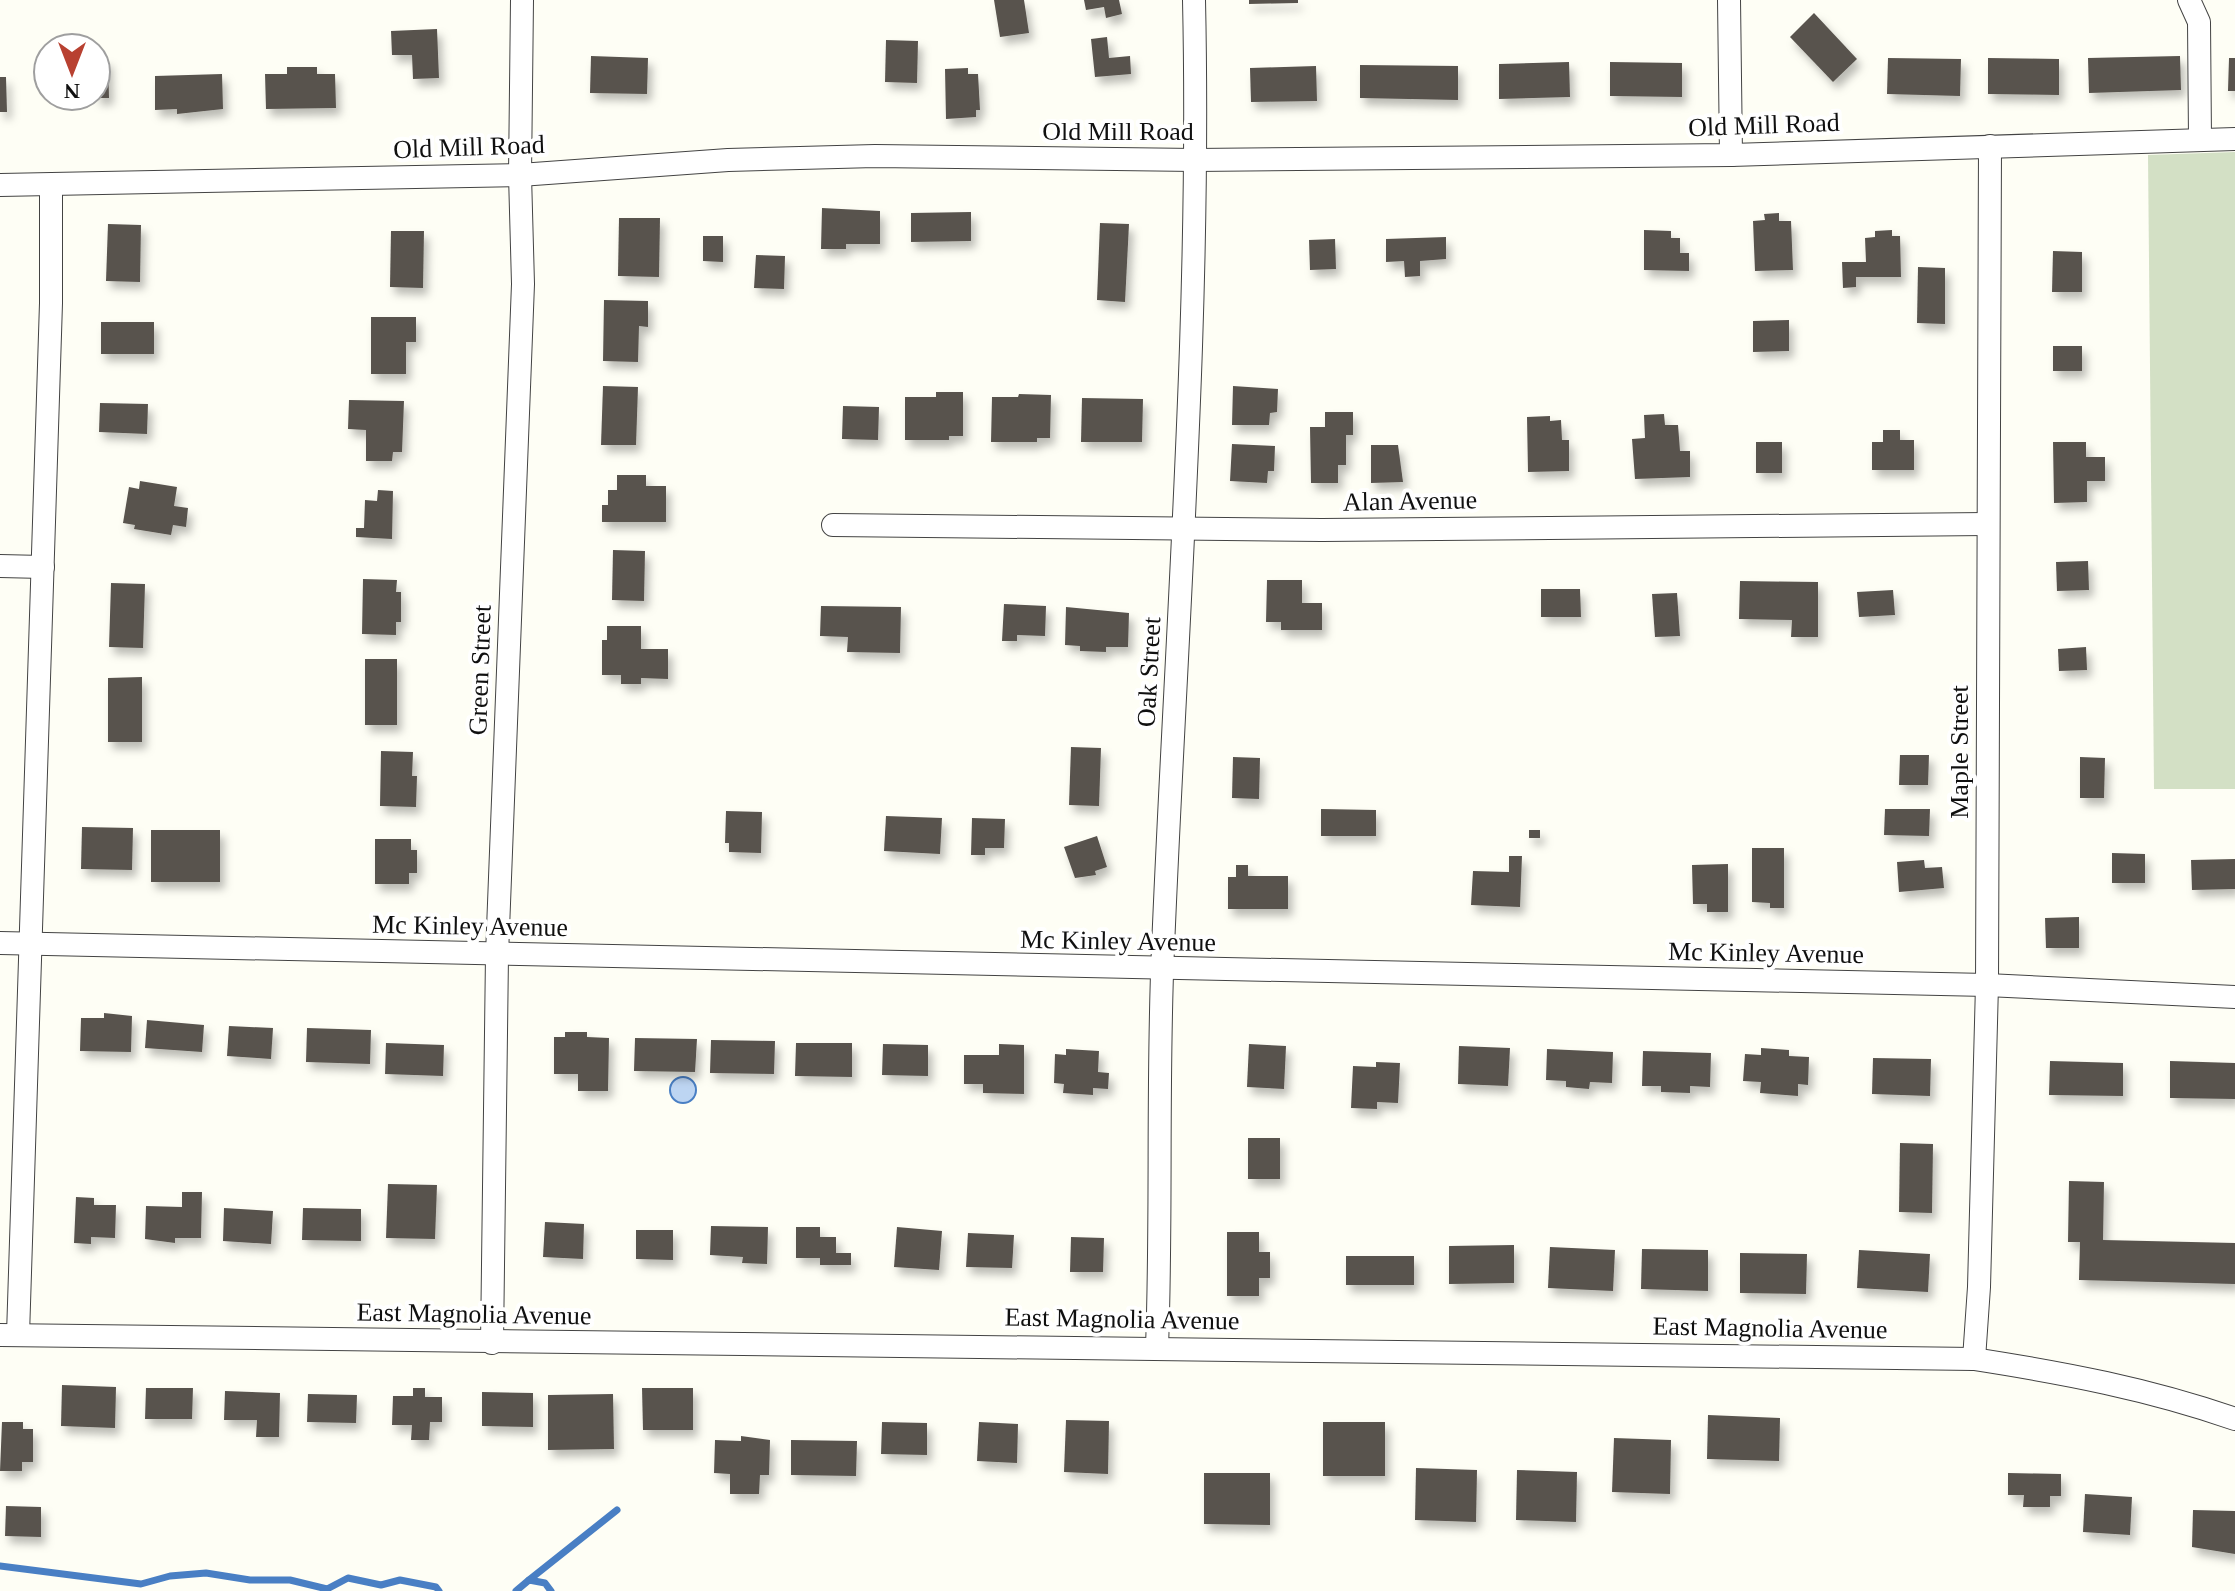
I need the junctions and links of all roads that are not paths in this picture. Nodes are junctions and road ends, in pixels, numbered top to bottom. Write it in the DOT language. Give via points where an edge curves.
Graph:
graph roads {
  1 [pos="522,0"];
  2 [pos="1194,0"];
  3 [pos="1729,0"];
  4 [pos="2189,0"];
  5 [pos="2200,139"];
  6 [pos="2235,139"];
  7 [pos="1990,146"];
  8 [pos="1731,155"];
  9 [pos="1195,160"];
  10 [pos="520,175"];
  11 [pos="0,185"];
  12 [pos="51,185"];
  13 [pos="1987,524"];
  14 [pos="833,525"];
  15 [pos="1184,527"];
  16 [pos="0,566"];
  17 [pos="43,567"];
  18 [pos="0,943"];
  19 [pos="31,944"];
  20 [pos="497,955"];
  21 [pos="1162,970"];
  22 [pos="1987,985"];
  23 [pos="2235,997"];
  24 [pos="9,1335"];
  25 [pos="492,1343"];
  26 [pos="1157,1347"];
  27 [pos="1974,1359"];
  28 [pos="2235,1419"];
  1 -- 10 [label="street, Green Street"];
  2 -- 9 [label="street, Oak Street"];
  3 -- 8 [label="street"];
  4 -- 5 [label="street" via="2199,22"];
  5 -- 6 [label="street, Old Mill Road"];
  5 -- 7 [label="street, Old Mill Road"];
  7 -- 8 [label="street, Old Mill Road"];
  7 -- 13 [label="street, Maple Street"];
  8 -- 9 [label="street, Old Mill Road"];
  9 -- 10 [label="street, Old Mill Road" via="875,156"];
  9 -- 15 [label="street, Oak Street"];
  10 -- 12 [label="street, Old Mill Road"];
  10 -- 20 [label="street, Green Street" via="523,284"];
  11 -- 12 [label="street, Old Mill Road"];
  12 -- 17 [label="street"];
  13 -- 15 [label="street, Alan Avenue"];
  13 -- 22 [label="street, Maple Street"];
  14 -- 15 [label="street, Alan Avenue"];
  15 -- 21 [label="street, Oak Street"];
  16 -- 17 [label="street"];
  17 -- 19 [label="street"];
  18 -- 19 [label="street, Mc Kinley Avenue"];
  19 -- 20 [label="street, Mc Kinley Avenue"];
  19 -- 24 [label="street"];
  20 -- 21 [label="street, Mc Kinley Avenue"];
  20 -- 25 [label="street, Green Street"];
  21 -- 22 [label="street, Mc Kinley Avenue"];
  21 -- 26 [label="street, Oak Street"];
  22 -- 23 [label="street, Mc Kinley Avenue"];
  22 -- 27 [label="street, Maple Street"];
  24 -- 25 [label="street, East Magnolia Avenue"];
  25 -- 26 [label="street, East Magnolia Avenue"];
  26 -- 27 [label="street, East Magnolia Avenue"];
  27 -- 28 [label="street, East Magnolia Avenue" via="2109,1381"];
}
